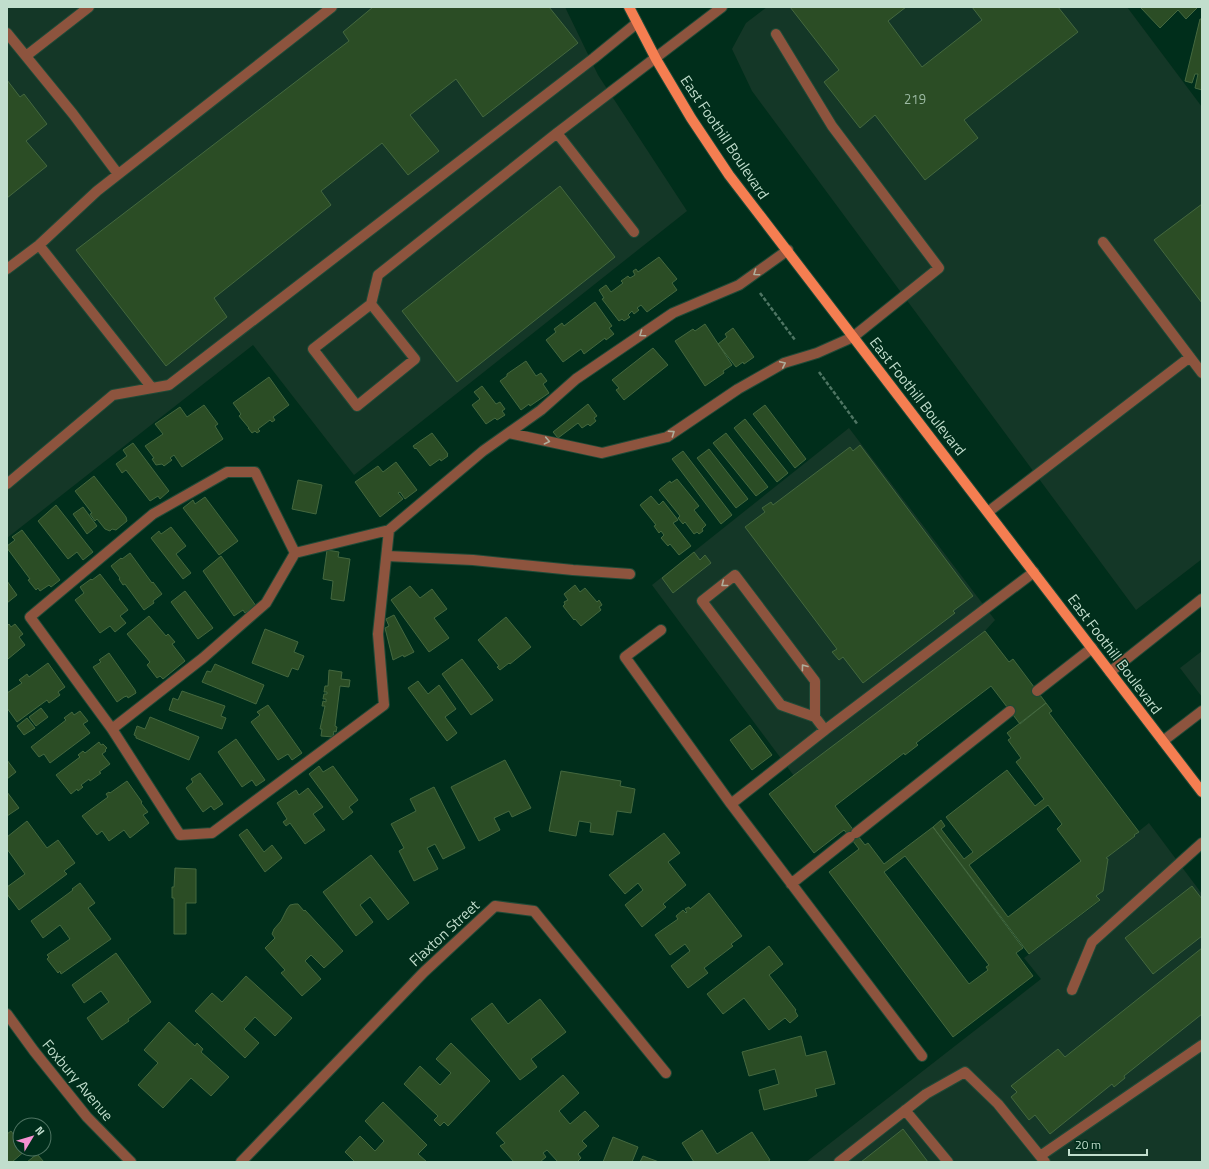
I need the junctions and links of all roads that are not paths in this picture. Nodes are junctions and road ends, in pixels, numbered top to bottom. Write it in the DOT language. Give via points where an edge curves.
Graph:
graph roads {
  1 [pos="88,7"];
  2 [pos="332,7"];
  3 [pos="629,7"];
  4 [pos="722,7"];
  5 [pos="637,23"];
  6 [pos="7,32"];
  7 [pos="776,34"];
  8 [pos="26,56"];
  9 [pos="656,59"];
  10 [pos="557,133"];
  11 [pos="118,174"];
  12 [pos="634,232"];
  13 [pos="1103,242"];
  14 [pos="39,244"];
  15 [pos="788,250"];
  16 [pos="7,269"];
  17 [pos="371,304"];
  18 [pos="853,336"];
  19 [pos="1190,357"];
  20 [pos="1202,374"];
  21 [pos="152,388"];
  22 [pos="509,433"];
  23 [pos="7,484"];
  24 [pos="988,512"];
  25 [pos="390,530"];
  26 [pos="295,553"];
  27 [pos="387,556"];
  28 [pos="1034,572"];
  29 [pos="630,574"];
  30 [pos="1202,599"];
  31 [pos="661,630"];
  32 [pos="1092,648"];
  33 [pos="1110,672"];
  34 [pos="1037,691"];
  35 [pos="1010,711"];
  36 [pos="1202,711"];
  37 [pos="815,717"];
  38 [pos="112,729"];
  39 [pos="825,730"];
  40 [pos="1163,741"];
  41 [pos="1202,792"];
  42 [pos="731,804"];
  43 [pos="1202,844"];
  44 [pos="791,884"];
  45 [pos="1072,990"];
  46 [pos="7,1014"];
  47 [pos="1202,1045"];
  48 [pos="922,1056"];
  49 [pos="666,1073"];
  50 [pos="905,1110"];
  51 [pos="1042,1159"];
  52 [pos="131,1162"];
  53 [pos="241,1162"];
  54 [pos="839,1162"];
  55 [pos="948,1162"];
  1 -- 8 [label="street"];
  2 -- 11 [label="street"];
  3 -- 5 [label="main road, East Foothill Boulevard"];
  4 -- 9 [label="street"];
  5 -- 9 [label="main road, East Foothill Boulevard"];
  5 -- 21 [label="street" via="170,385"];
  6 -- 8 [label="street"];
  7 -- 18 [label="street" via="832,126 939,268"];
  8 -- 11 [label="street"];
  9 -- 10 [label="street"];
  9 -- 15 [label="main road, East Foothill Boulevard" via="729,175"];
  10 -- 12 [label="street"];
  10 -- 17 [label="street" via="378,275"];
  11 -- 14 [label="street"];
  13 -- 19 [label="street"];
  14 -- 16 [label="street"];
  14 -- 21 [label="street"];
  15 -- 18 [label="main road, East Foothill Boulevard"];
  15 -- 22 [label="street, one-way" via="739,285 673,313 576,380"];
  17 -- 17 [label="street" via="312,349 357,406 415,359"];
  22 -- 18 [label="street, one-way" via="602,453 667,437 738,389 784,363 817,353"];
  18 -- 24 [label="main road, East Foothill Boulevard"];
  19 -- 20 [label="street"];
  19 -- 24 [label="street"];
  21 -- 23 [label="street" via="113,394"];
  22 -- 25 [label="street"];
  24 -- 28 [label="main road, East Foothill Boulevard"];
  25 -- 26 [label="street"];
  25 -- 27 [label="street"];
  26 -- 38 [label="street" via="266,602 203,658"];
  26 -- 38 [label="street" via="255,472 227,472 153,514 30,617"];
  27 -- 29 [label="street" via="473,560"];
  27 -- 38 [label="street" via="378,634 384,705 212,833 180,835"];
  28 -- 32 [label="main road, East Foothill Boulevard"];
  28 -- 39 [label="street"];
  30 -- 33 [label="street"];
  31 -- 42 [label="street" via="625,657"];
  32 -- 33 [label="main road, East Foothill Boulevard"];
  32 -- 34 [label="street"];
  33 -- 40 [label="main road, East Foothill Boulevard"];
  35 -- 44 [label="street"];
  36 -- 40 [label="street"];
  37 -- 37 [label="street, one-way" via="815,681 735,575 702,601 781,705"];
  37 -- 39 [label="street"];
  39 -- 42 [label="street"];
  40 -- 41 [label="main road, East Foothill Boulevard"];
  42 -- 44 [label="street"];
  43 -- 45 [label="street" via="1092,942"];
  44 -- 48 [label="street"];
  46 -- 52 [label="street, Foxbury Avenue" via="87,1117"];
  47 -- 51 [label="street"];
  49 -- 53 [label="street, Flaxton Street" via="534,911 495,906 424,972"];
  50 -- 51 [label="street" via="926,1094 965,1072 998,1104"];
  50 -- 54 [label="street"];
  50 -- 55 [label="street"];
}
